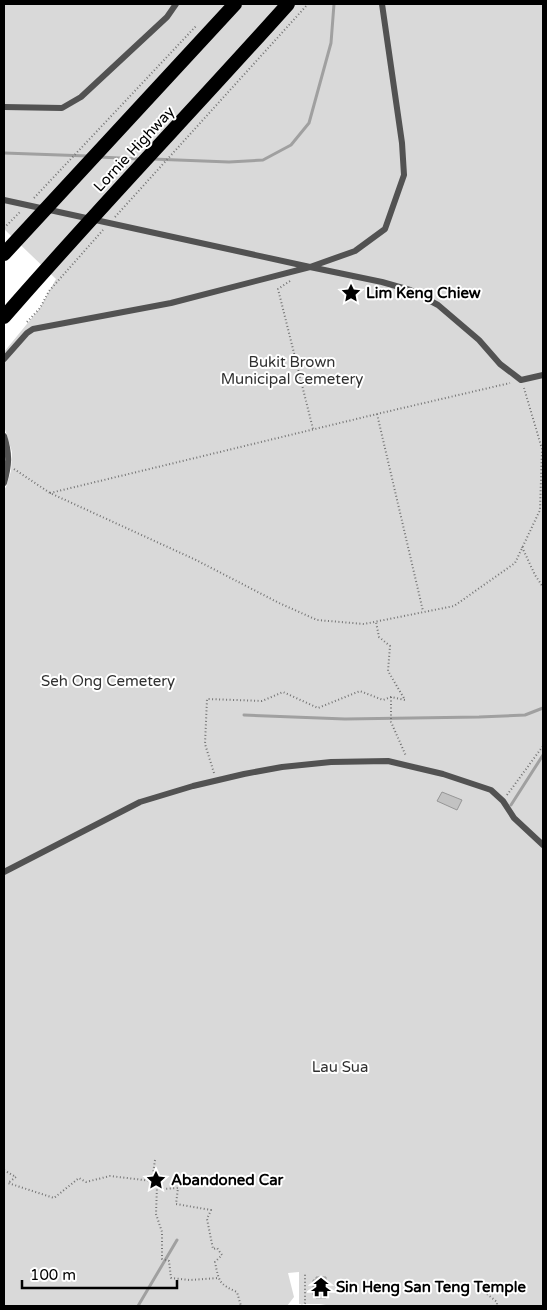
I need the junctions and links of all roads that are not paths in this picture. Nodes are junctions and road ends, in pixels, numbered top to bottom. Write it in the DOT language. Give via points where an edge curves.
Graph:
graph roads {
  1 [pos="176,4"];
  2 [pos="235,4"];
  3 [pos="288,4"];
  4 [pos="382,4"];
  5 [pos="4,107"];
  6 [pos="4,200"];
  7 [pos="19,236"];
  8 [pos="4,247"];
  9 [pos="4,254"];
  10 [pos="310,268"];
  11 [pos="4,317"];
  12 [pos="4,359"];
  13 [pos="543,375"];
  14 [pos="4,436"];
  15 [pos="4,483"];
  16 [pos="543,845"];
  17 [pos="4,872"];
  1 -- 5 [label="lane" via="167,17 81,98 62,108"];
  2 -- 7 [label="highway, Lornie Highway"];
  3 -- 11 [label="highway, Lornie Highway"];
  4 -- 10 [label="lane" via="404,175 385,229 355,250"];
  6 -- 10 [label="lane"];
  7 -- 8 [label="highway"];
  7 -- 9 [label="highway, Lornie Highway"];
  10 -- 12 [label="lane" via="170,303 33,329"];
  10 -- 13 [label="lane" via="410,290 438,306 521,380"];
  14 -- 15 [label="lane" via="9,466"];
  16 -- 17 [label="lane" via="514,818 491,790 388,761 330,762 282,767 216,780 140,802"];
}
